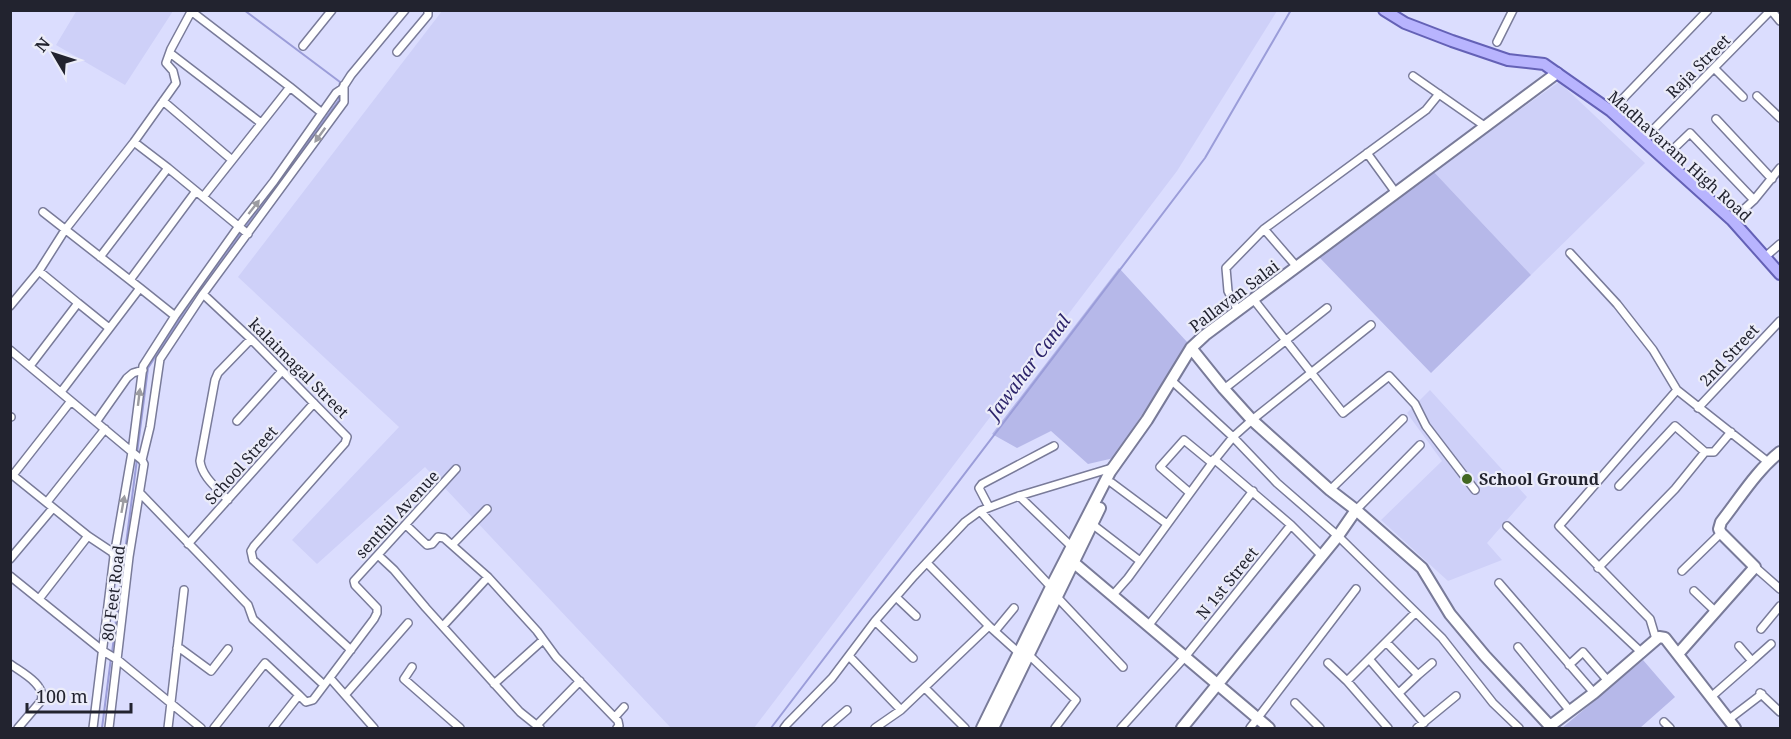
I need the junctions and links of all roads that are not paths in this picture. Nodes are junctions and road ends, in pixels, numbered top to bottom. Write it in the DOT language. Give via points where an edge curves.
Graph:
graph roads {
  1 [pos="332,10"];
  2 [pos="405,10"];
  3 [pos="428,10"];
  4 [pos="1384,10"];
  5 [pos="1514,10"];
  6 [pos="1708,10"];
  7 [pos="1771,10"];
  8 [pos="191,11"];
  9 [pos="1780,21"];
  10 [pos="1497,42"];
  11 [pos="303,46"];
  12 [pos="396,52"];
  13 [pos="170,53"];
  14 [pos="1714,68"];
  15 [pos="1557,73"];
  16 [pos="1413,76"];
  17 [pos="290,87"];
  18 [pos="341,89"];
  19 [pos="1439,94"];
  20 [pos="1757,96"];
  21 [pos="1743,97"];
  22 [pos="163,101"];
  23 [pos="1611,111"];
  24 [pos="321,113"];
  25 [pos="1780,118"];
  26 [pos="1716,119"];
  27 [pos="261,123"];
  28 [pos="1486,127"];
  29 [pos="1643,140"];
  30 [pos="134,142"];
  31 [pos="1367,153"];
  32 [pos="1664,158"];
  33 [pos="232,160"];
  34 [pos="168,168"];
  35 [pos="1780,168"];
  36 [pos="1772,179"];
  37 [pos="196,191"];
  38 [pos="1396,194"];
  39 [pos="203,197"];
  40 [pos="1754,201"];
  41 [pos="43,212"];
  42 [pos="1732,220"];
  43 [pos="239,227"];
  44 [pos="1263,229"];
  45 [pos="65,230"];
  46 [pos="248,233"];
  47 [pos="1780,243"];
  48 [pos="1570,253"];
  49 [pos="100,257"];
  50 [pos="1765,257"];
  51 [pos="1297,267"];
  52 [pos="39,271"];
  53 [pos="1780,274"];
  54 [pos="130,280"];
  55 [pos="140,288"];
  56 [pos="203,294"];
  57 [pos="1254,300"];
  58 [pos="78,303"];
  59 [pos="10,306"];
  60 [pos="1327,308"];
  61 [pos="1238,311"];
  62 [pos="175,316"];
  63 [pos="1780,321"];
  64 [pos="1371,325"];
  65 [pos="110,328"];
  66 [pos="251,339"];
  67 [pos="1285,342"];
  68 [pos="1191,348"];
  69 [pos="11,352"];
  70 [pos="30,366"];
  71 [pos="142,370"];
  72 [pos="282,371"];
  73 [pos="1310,374"];
  74 [pos="1171,380"];
  75 [pos="1224,389"];
  76 [pos="1677,390"];
  77 [pos="61,392"];
  78 [pos="71,401"];
  79 [pos="314,403"];
  80 [pos="1698,408"];
  81 [pos="1403,419"];
  82 [pos="1252,420"];
  83 [pos="237,421"];
  84 [pos="96,422"];
  85 [pos="105,429"];
  86 [pos="1731,432"];
  87 [pos="1233,437"];
  88 [pos="1420,445"];
  89 [pos="1054,446"];
  90 [pos="1705,452"];
  91 [pos="1780,452"];
  92 [pos="133,453"];
  93 [pos="142,460"];
  94 [pos="1213,461"];
  95 [pos="1768,462"];
  96 [pos="1116,467"];
  97 [pos="456,469"];
  98 [pos="12,474"];
  99 [pos="1112,483"];
  100 [pos="1619,486"];
  101 [pos="1330,490"];
  102 [pos="1474,490"];
  103 [pos="1253,491"];
  104 [pos="140,493"];
  105 [pos="1190,493"];
  106 [pos="1019,496"];
  107 [pos="228,500"];
  108 [pos="47,502"];
  109 [pos="989,507"];
  110 [pos="53,508"];
  111 [pos="487,509"];
  112 [pos="1356,510"];
  113 [pos="980,511"];
  114 [pos="1092,524"];
  115 [pos="1167,524"];
  116 [pos="406,525"];
  117 [pos="1291,525"];
  118 [pos="1507,526"];
  119 [pos="1721,533"];
  120 [pos="88,536"];
  121 [pos="1338,536"];
  122 [pos="188,544"];
  123 [pos="452,545"];
  124 [pos="1072,547"];
  125 [pos="378,555"];
  126 [pos="1321,555"];
  127 [pos="120,557"];
  128 [pos="10,559"];
  129 [pos="1140,561"];
  130 [pos="1073,562"];
  131 [pos="927,563"];
  132 [pos="1755,567"];
  133 [pos="1598,568"];
  134 [pos="1682,571"];
  135 [pos="488,577"];
  136 [pos="12,580"];
  137 [pos="1499,583"];
  138 [pos="1356,589"];
  139 [pos="1780,589"];
  140 [pos="184,590"];
  141 [pos="1694,591"];
  142 [pos="1054,592"];
  143 [pos="1112,596"];
  144 [pos="896,597"];
  145 [pos="39,599"];
  146 [pos="1780,606"];
  147 [pos="1014,608"];
  148 [pos="1715,611"];
  149 [pos="1415,613"];
  150 [pos="916,616"];
  151 [pos="875,621"];
  152 [pos="408,623"];
  153 [pos="442,626"];
  154 [pos="1148,626"];
  155 [pos="992,628"];
  156 [pos="1761,629"];
  157 [pos="1656,639"];
  158 [pos="543,640"];
  159 [pos="1386,642"];
  160 [pos="1771,645"];
  161 [pos="1738,646"];
  162 [pos="1518,647"];
  163 [pos="177,648"];
  164 [pos="228,649"];
  165 [pos="351,650"];
  166 [pos="106,652"];
  167 [pos="1642,653"];
  168 [pos="1678,654"];
  169 [pos="1024,655"];
  170 [pos="849,656"];
  171 [pos="1185,657"];
  172 [pos="913,658"];
  173 [pos="117,659"];
  174 [pos="1369,659"];
  175 [pos="1752,662"];
  176 [pos="1328,663"];
  177 [pos="1432,663"];
  178 [pos="10,664"];
  179 [pos="1569,665"];
  180 [pos="412,667"];
  181 [pos="1124,667"];
  182 [pos="1418,675"];
  183 [pos="330,678"];
  184 [pos="580,681"];
  185 [pos="1347,681"];
  186 [pos="1608,681"];
  187 [pos="494,684"];
  188 [pos="324,685"];
  189 [pos="1218,686"];
  190 [pos="925,688"];
  191 [pos="1399,693"];
  192 [pos="1594,693"];
  193 [pos="299,695"];
  194 [pos="345,695"];
  195 [pos="1456,696"];
  196 [pos="1711,697"];
  197 [pos="1295,703"];
  198 [pos="171,705"];
  199 [pos="624,707"];
  200 [pos="847,710"];
  201 [pos="901,710"];
  202 [pos="1570,711"];
  203 [pos="1780,712"];
  204 [pos="615,717"];
  205 [pos="1258,719"];
  206 [pos="1664,722"];
  207 [pos="1424,723"];
  208 [pos="1731,724"];
  209 [pos="23,727"];
  210 [pos="92,727"];
  211 [pos="538,727"];
  212 [pos="880,727"];
  213 [pos="1551,727"];
  214 [pos="109,729"];
  215 [pos="168,729"];
  216 [pos="201,729"];
  217 [pos="214,729"];
  218 [pos="273,729"];
  219 [pos="374,729"];
  220 [pos="460,729"];
  221 [pos="617,729"];
  222 [pos="784,729"];
  223 [pos="826,729"];
  224 [pos="965,729"];
  225 [pos="982,729"];
  226 [pos="993,729"];
  227 [pos="1055,729"];
  228 [pos="1121,729"];
  229 [pos="1182,729"];
  230 [pos="1250,729"];
  231 [pos="1269,729"];
  232 [pos="1320,729"];
  233 [pos="1388,729"];
  234 [pos="1417,729"];
  235 [pos="1519,729"];
  236 [pos="1670,729"];
  1 -- 11 [label="street"];
  2 -- 18 [label="street"];
  3 -- 12 [label="street" via="428,15"];
  4 -- 15 [label="main road, Madhavaram High Road" via="1452,41 1508,60 1544,64"];
  5 -- 10 [label="street"];
  6 -- 23 [label="street"];
  7 -- 9 [label="street"];
  7 -- 14 [label="street, Raja Street"];
  8 -- 13 [label="street"];
  8 -- 17 [label="street"];
  13 -- 22 [label="street" via="166,63 176,83"];
  13 -- 27 [label="street"];
  14 -- 21 [label="street"];
  14 -- 29 [label="street, Raja Street"];
  15 -- 23 [label="main road, Madhavaram High Road"];
  15 -- 28 [label="street, Pallavan Salai"];
  16 -- 19 [label="street"];
  17 -- 24 [label="street"];
  17 -- 27 [label="street"];
  18 -- 24 [label="street"];
  18 -- 46 [label="street, one-way" via="344,102"];
  19 -- 28 [label="street"];
  19 -- 31 [label="street" via="1426,110"];
  20 -- 25 [label="street"];
  22 -- 30 [label="street"];
  22 -- 33 [label="street"];
  23 -- 29 [label="main road, Madhavaram High Road"];
  43 -- 24 [label="street, one-way"];
  26 -- 36 [label="street"];
  27 -- 33 [label="street"];
  28 -- 38 [label="street, Pallavan Salai"];
  29 -- 32 [label="main road, Madhavaram High Road"];
  30 -- 34 [label="street"];
  30 -- 45 [label="street"];
  31 -- 38 [label="street"];
  31 -- 44 [label="street"];
  32 -- 40 [label="street" via="1690,133"];
  32 -- 42 [label="main road, Madhavaram High Road"];
  33 -- 39 [label="street"];
  34 -- 37 [label="street"];
  34 -- 49 [label="street"];
  35 -- 36 [label="street"];
  36 -- 40 [label="street"];
  37 -- 39 [label="street"];
  37 -- 54 [label="street"];
  38 -- 51 [label="street, Pallavan Salai"];
  39 -- 43 [label="street"];
  40 -- 42 [label="street"];
  41 -- 45 [label="street"];
  42 -- 50 [label="main road, Madhavaram High Road"];
  43 -- 46 [label="street"];
  43 -- 62 [label="street, 80 Feet Road"];
  44 -- 51 [label="street"];
  44 -- 61 [label="street" via="1226,268 1228,291"];
  45 -- 49 [label="street"];
  45 -- 52 [label="street"];
  46 -- 56 [label="street"];
  47 -- 50 [label="street"];
  48 -- 76 [label="street" via="1653,350"];
  49 -- 54 [label="street"];
  50 -- 53 [label="main road, Madhavaram High Road"];
  51 -- 57 [label="street, Pallavan Salai"];
  52 -- 58 [label="street"];
  52 -- 59 [label="street"];
  54 -- 55 [label="street"];
  55 -- 62 [label="street"];
  55 -- 65 [label="street"];
  56 -- 66 [label="street, kalaimagal Street"];
  56 -- 93 [label="street, 80 Feet Road" via="160,359"];
  57 -- 61 [label="street, Pallavan Salai"];
  57 -- 67 [label="street"];
  58 -- 65 [label="street"];
  58 -- 70 [label="street"];
  60 -- 67 [label="street"];
  61 -- 68 [label="street, Pallavan Salai"];
  62 -- 71 [label="street, 80 Feet Road"];
  63 -- 80 [label="street, 2nd Street"];
  64 -- 73 [label="street"];
  65 -- 77 [label="street"];
  66 -- 72 [label="street, kalaimagal Street"];
  66 -- 107 [label="street" via="215,380 200,461 205,476"];
  67 -- 73 [label="street"];
  67 -- 75 [label="street"];
  68 -- 74 [label="street, Pallavan Salai"];
  68 -- 75 [label="street"];
  69 -- 70 [label="street"];
  70 -- 77 [label="street"];
  71 -- 84 [label="street" via="127,378"];
  92 -- 71 [label="street, 80 Feet Road, one-way"];
  72 -- 79 [label="street, kalaimagal Street"];
  72 -- 83 [label="street"];
  73 -- 82 [label="street"];
  73 -- 102 [label="street" via="1343,413 1389,376 1414,404"];
  74 -- 87 [label="street"];
  74 -- 96 [label="street, Pallavan Salai"];
  75 -- 82 [label="street"];
  76 -- 80 [label="street"];
  76 -- 133 [label="street" via="1559,526"];
  77 -- 78 [label="street"];
  78 -- 84 [label="street"];
  78 -- 98 [label="street"];
  79 -- 107 [label="street, School Street"];
  79 -- 165 [label="street, kalaimagal Street" via="347,437 345,443 254,546 251,556"];
  80 -- 86 [label="street"];
  81 -- 101 [label="street"];
  82 -- 87 [label="street"];
  82 -- 101 [label="street"];
  84 -- 85 [label="street"];
  85 -- 92 [label="street"];
  85 -- 108 [label="street"];
  86 -- 90 [label="street" via="1714,452"];
  86 -- 95 [label="street"];
  87 -- 94 [label="street"];
  87 -- 121 [label="street" via="1277,483"];
  88 -- 112 [label="street"];
  89 -- 109 [label="street" via="982,484 980,493"];
  90 -- 100 [label="street" via="1675,426"];
  90 -- 133 [label="street" via="1675,489"];
  91 -- 95 [label="street"];
  92 -- 93 [label="street"];
  127 -- 92 [label="street, 80 Feet Road, one-way"];
  93 -- 104 [label="street, 80 Feet Road"];
  94 -- 103 [label="street"];
  94 -- 105 [label="street"];
  94 -- 105 [label="street" via="1184,440 1160,467"];
  95 -- 119 [label="street" via="1721,522"];
  96 -- 99 [label="street"];
  96 -- 106 [label="street"];
  96 -- 124 [label="street, Pallavan Salai"];
  97 -- 116 [label="street, senthil Avenue"];
  98 -- 108 [label="street, 80 Feet Road"];
  99 -- 114 [label="street"];
  99 -- 115 [label="street"];
  101 -- 112 [label="street"];
  103 -- 117 [label="street"];
  103 -- 154 [label="street"];
  104 -- 122 [label="street"];
  104 -- 127 [label="street, 80 Feet Road"];
  105 -- 115 [label="street"];
  106 -- 109 [label="street"];
  106 -- 124 [label="street"];
  107 -- 122 [label="street, School Street"];
  108 -- 110 [label="street, 80 Feet Road"];
  109 -- 113 [label="street"];
  110 -- 120 [label="street, 80 Feet Road"];
  110 -- 128 [label="street"];
  111 -- 123 [label="street"];
  112 -- 121 [label="street"];
  112 -- 213 [label="street" via="1422,568 1450,614"];
  113 -- 131 [label="street" via="958,528"];
  113 -- 142 [label="street"];
  114 -- 129 [label="street"];
  114 -- 130 [label="street"];
  115 -- 129 [label="street"];
  116 -- 123 [label="street" via="427,545 442,536"];
  116 -- 125 [label="street, senthil Avenue"];
  117 -- 126 [label="street"];
  117 -- 171 [label="street, N 1st Street"];
  118 -- 167 [label="street"];
  119 -- 132 [label="street"];
  119 -- 134 [label="street"];
  120 -- 127 [label="street, 80 Feet Road"];
  120 -- 145 [label="street"];
  121 -- 126 [label="street"];
  121 -- 149 [label="street"];
  122 -- 188 [label="street" via="248,605 253,620"];
  123 -- 135 [label="street"];
  124 -- 142 [label="street, Pallavan Salai"];
  125 -- 153 [label="street"];
  125 -- 165 [label="street, senthil Avenue" via="354,581 378,610"];
  126 -- 189 [label="street"];
  127 -- 166 [label="street, 80 Feet Road"];
  127 -- 173 [label="street, 80 Feet Road"];
  129 -- 143 [label="street"];
  130 -- 142 [label="street"];
  130 -- 143 [label="street"];
  131 -- 144 [label="street"];
  131 -- 155 [label="street"];
  132 -- 139 [label="street"];
  132 -- 148 [label="street"];
  133 -- 157 [label="street" via="1650,619"];
  135 -- 153 [label="street"];
  135 -- 158 [label="street"];
  136 -- 145 [label="street"];
  137 -- 179 [label="street"];
  138 -- 205 [label="street"];
  140 -- 163 [label="street"];
  141 -- 148 [label="street"];
  142 -- 169 [label="street, Pallavan Salai"];
  142 -- 181 [label="street"];
  143 -- 154 [label="street"];
  144 -- 150 [label="street"];
  144 -- 151 [label="street"];
  145 -- 166 [label="street"];
  146 -- 156 [label="street"];
  147 -- 155 [label="street"];
  148 -- 168 [label="street"];
  149 -- 159 [label="street"];
  149 -- 235 [label="street" via="1442,638 1493,703"];
  151 -- 170 [label="street"];
  151 -- 172 [label="street"];
  152 -- 194 [label="street"];
  153 -- 187 [label="street"];
  154 -- 171 [label="street"];
  155 -- 169 [label="street"];
  155 -- 190 [label="street"];
  157 -- 167 [label="street"];
  157 -- 168 [label="street" via="1665,638"];
  158 -- 184 [label="street"];
  158 -- 187 [label="street"];
  159 -- 174 [label="street"];
  159 -- 182 [label="street"];
  160 -- 175 [label="street"];
  161 -- 175 [label="street"];
  162 -- 202 [label="street"];
  163 -- 164 [label="street" via="211,671"];
  163 -- 198 [label="street"];
  165 -- 183 [label="street, senthil Avenue"];
  166 -- 173 [label="street"];
  166 -- 210 [label="street, 80 Feet Road"];
  167 -- 186 [label="street"];
  168 -- 196 [label="street"];
  169 -- 225 [label="street, Pallavan Salai"];
  169 -- 226 [label="street"];
  169 -- 227 [label="street" via="1076,700"];
  170 -- 201 [label="street"];
  170 -- 222 [label="street"];
  171 -- 189 [label="street"];
  171 -- 228 [label="street, N 1st Street"];
  173 -- 198 [label="street"];
  173 -- 214 [label="street, 80 Feet Road"];
  174 -- 185 [label="street"];
  174 -- 191 [label="street"];
  175 -- 196 [label="street"];
  176 -- 185 [label="street"];
  177 -- 182 [label="street"];
  178 -- 209 [label="street" via="41,688 43,695"];
  179 -- 186 [label="street" via="1583,652"];
  179 -- 192 [label="street"];
  180 -- 220 [label="street" via="404,679"];
  182 -- 191 [label="street"];
  183 -- 188 [label="street, senthil Avenue"];
  183 -- 194 [label="street"];
  184 -- 204 [label="street"];
  184 -- 211 [label="street"];
  185 -- 233 [label="street"];
  186 -- 192 [label="street"];
  187 -- 211 [label="street"];
  188 -- 193 [label="street, senthil Avenue" via="309,703"];
  189 -- 205 [label="street"];
  189 -- 229 [label="street"];
  190 -- 201 [label="street"];
  190 -- 224 [label="street"];
  191 -- 207 [label="street"];
  192 -- 202 [label="street"];
  193 -- 217 [label="street" via="265,663"];
  193 -- 218 [label="street"];
  194 -- 219 [label="street"];
  195 -- 207 [label="street"];
  196 -- 208 [label="street"];
  197 -- 232 [label="street"];
  198 -- 215 [label="street"];
  198 -- 216 [label="street"];
  199 -- 204 [label="street"];
  200 -- 223 [label="street"];
  201 -- 212 [label="street"];
  202 -- 213 [label="street"];
  203 -- 208 [label="street" via="1760,692"];
  204 -- 221 [label="street"];
  205 -- 230 [label="street"];
  205 -- 231 [label="street"];
  206 -- 236 [label="street"];
  207 -- 234 [label="street"];
}
